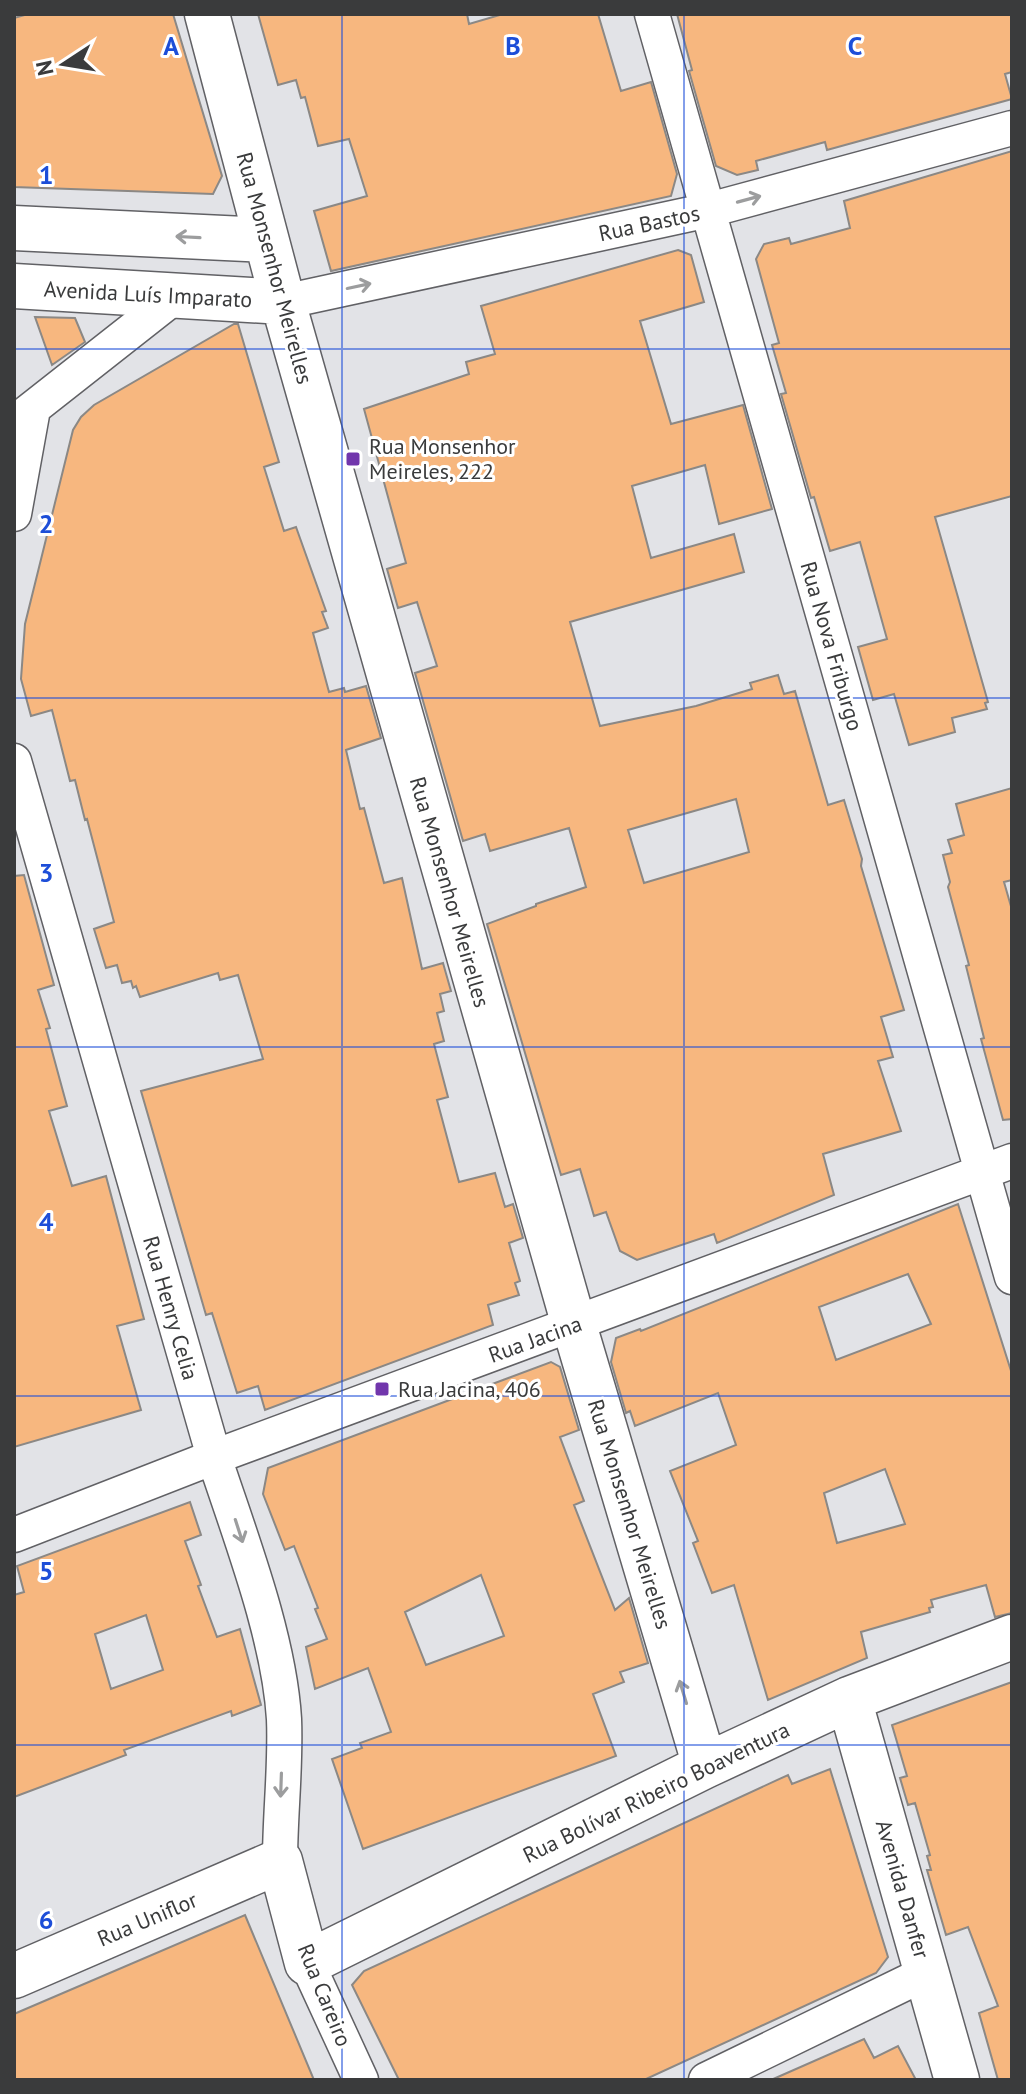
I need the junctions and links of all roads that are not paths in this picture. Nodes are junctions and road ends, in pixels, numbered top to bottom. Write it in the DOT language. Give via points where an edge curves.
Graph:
graph roads {
  1 [pos="207,14"];
  2 [pos="652,14"];
  3 [pos="1012,128"];
  4 [pos="709,210"];
  5 [pos="14,228"];
  6 [pos="266,240"];
  7 [pos="14,286"];
  8 [pos="178,294"];
  9 [pos="283,302"];
  10 [pos="24,416"];
  11 [pos="14,514"];
  12 [pos="14,761"];
  13 [pos="997,1167"];
  14 [pos="1012,1277"];
  15 [pos="574,1325"];
  16 [pos="214,1457"];
  17 [pos="14,1535"];
  18 [pos="1012,1637"];
  19 [pos="849,1699"];
  20 [pos="705,1766"];
  21 [pos="280,1861"];
  22 [pos="307,1963"];
  23 [pos="926,1973"];
  24 [pos="14,1976"];
  25 [pos="361,2080"];
  26 [pos="706,2080"];
  27 [pos="957,2080"];
  1 -- 6 [label="street, Rua Monsenhor Meirelles"];
  2 -- 4 [label="street, Rua Nova Friburgo"];
  4 -- 3 [label="street, Rua Bastos, one-way"];
  9 -- 4 [label="street, Rua Bastos, one-way"];
  4 -- 13 [label="street, Rua Nova Friburgo"];
  6 -- 5 [label="street, one-way"];
  6 -- 9 [label="street, Rua Monsenhor Meirelles"];
  7 -- 8 [label="street, Avenida Luís Imparato"];
  8 -- 9 [label="street, Avenida Luís Imparato"];
  8 -- 10 [label="street"];
  9 -- 15 [label="street, Rua Monsenhor Meirelles"];
  10 -- 11 [label="street"];
  12 -- 16 [label="street, Rua Henry Celia"];
  13 -- 14 [label="street, Rua Nova Friburgo"];
  13 -- 15 [label="street, Rua Jacina"];
  15 -- 16 [label="street, Rua Jacina"];
  20 -- 15 [label="street, Rua Monsenhor Meirelles, one-way"];
  16 -- 17 [label="street, Rua Jacina"];
  16 -- 21 [label="street, Rua Henry Celia, one-way" via="274,1655 284,1719"];
  18 -- 19 [label="street, Rua Bolívar Ribeiro Boaventura"];
  19 -- 20 [label="street, Rua Bolívar Ribeiro Boaventura"];
  19 -- 23 [label="street, Avenida Danfer"];
  20 -- 22 [label="street, Rua Bolívar Ribeiro Boaventura"];
  21 -- 22 [label="street, Rua Careiro"];
  21 -- 24 [label="street, Rua Uniflor"];
  22 -- 25 [label="street, Rua Careiro"];
  23 -- 26 [label="street"];
  23 -- 27 [label="street, Avenida Danfer"];
}
